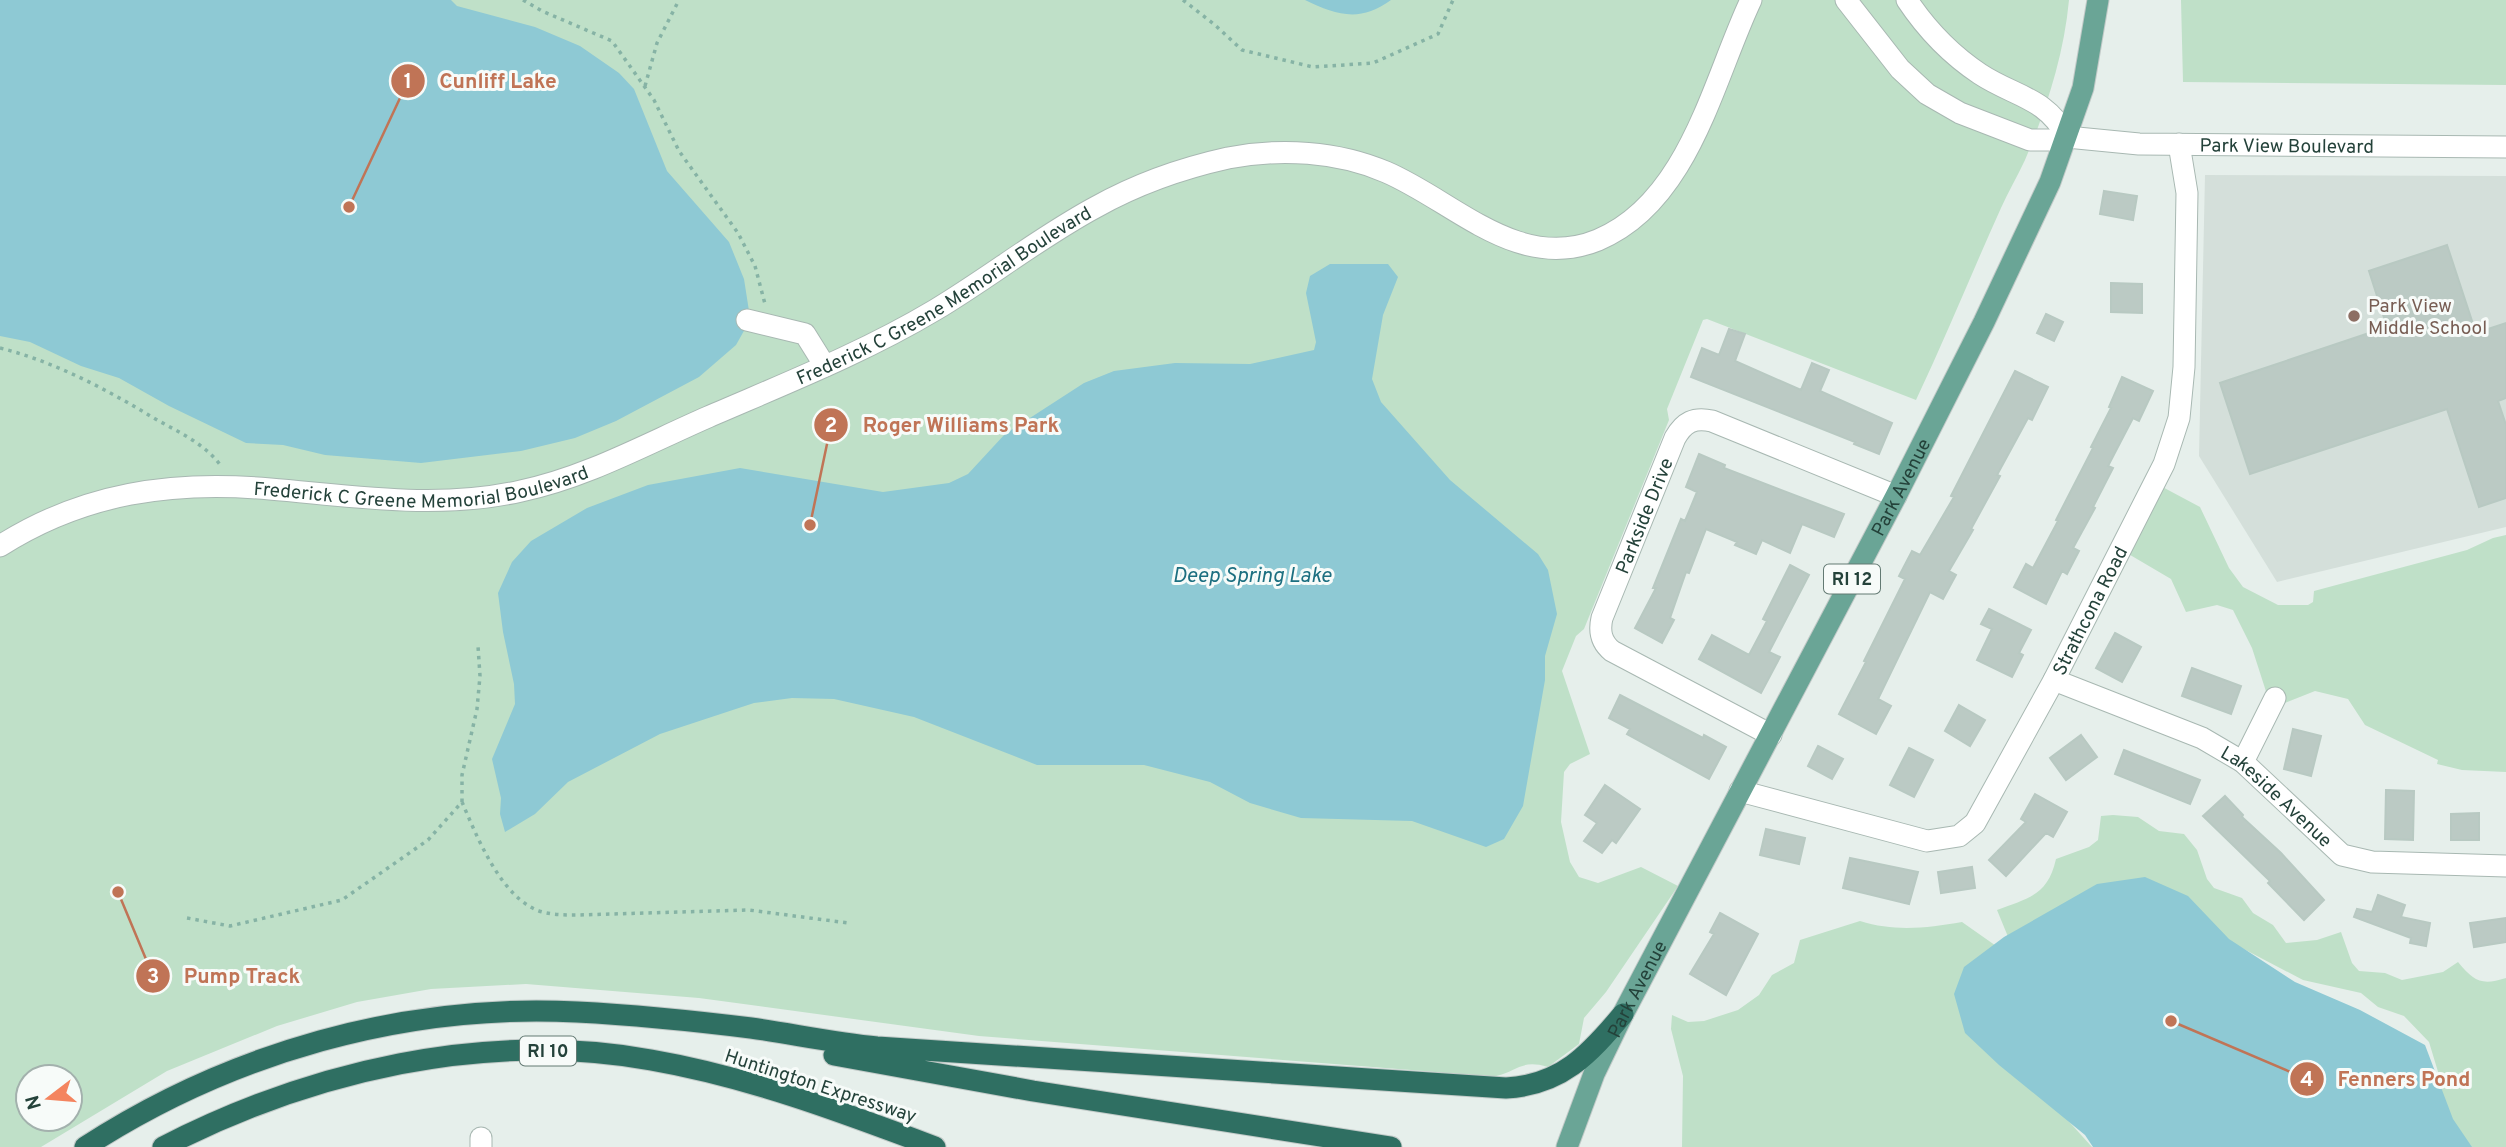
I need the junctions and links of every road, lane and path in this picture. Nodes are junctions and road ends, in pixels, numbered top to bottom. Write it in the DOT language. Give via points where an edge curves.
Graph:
graph roads {
  1 [pos="523,0"];
  2 [pos="679,0"];
  3 [pos="1182,0"];
  4 [pos="1453,0"];
  5 [pos="1751,0"];
  6 [pos="1846,0"];
  7 [pos="1907,0"];
  8 [pos="2098,0"];
  9 [pos="645,87"];
  10 [pos="2067,137"];
  11 [pos="2179,144"];
  12 [pos="2506,147"];
  13 [pos="755,322"];
  14 [pos="0,348"];
  15 [pos="825,366"];
  16 [pos="230,488"];
  17 [pos="1896,496"];
  18 [pos="0,546"];
  19 [pos="478,646"];
  20 [pos="2054,680"];
  21 [pos="2275,698"];
  22 [pos="1771,735"];
  23 [pos="2243,762"];
  24 [pos="1741,791"];
  25 [pos="462,802"];
  26 [pos="2506,866"];
  27 [pos="187,918"];
  28 [pos="848,923"];
  29 [pos="1623,1014"];
  30 [pos="650,1018"];
  31 [pos="1570,1139"];
  32 [pos="85,1147"];
  33 [pos="163,1147"];
  34 [pos="935,1147"];
  35 [pos="1391,1147"];
  1 -- 9 [label="path" via="612,41"];
  2 -- 9 [label="path" via="657,43"];
  3 -- 4 [label="path" via="1241,50 1313,67 1373,63 1437,34"];
  5 -- 15 [label="street, Frederick C Greene Memorial Boulevard" via="1674,173 1638,214 1598,240 1569,248 1529,246 1361,163 1314,154 1245,155 1177,173 1099,205 913,323"];
  6 -- 10 [label="street, Park View Boulevard" via="1900,69 1943,104 2030,141"];
  7 -- 10 [label="street" via="1946,48 1983,76 2043,107"];
  8 -- 10 [label="main road, Park Avenue / RI 12" via="2087,71"];
  9 -- 13 [label="path" via="680,151 738,233 755,266 765,304"];
  10 -- 11 [label="street, Park View Boulevard"];
  10 -- 17 [label="main road, Park Avenue / RI 12" via="2050,182"];
  11 -- 12 [label="street, Park View Boulevard"];
  11 -- 20 [label="street, Strathcona Road" via="2187,194 2179,418 2164,464"];
  13 -- 15 [label="street" via="805,334"];
  14 -- 16 [label="path" via="93,384 181,433 208,450"];
  15 -- 16 [label="street, Frederick C Greene Memorial Boulevard" via="600,466 520,492 414,500"];
  16 -- 18 [label="street, Frederick C Greene Memorial Boulevard" via="139,491 112,497 55,515"];
  17 -- 22 [label="main road, Park Avenue / RI 12"];
  17 -- 22 [label="street, Parkside Drive" via="1712,421 1686,423 1675,438 1602,618 1601,638 1612,651"];
  19 -- 25 [label="path" via="477,709 462,775"];
  20 -- 23 [label="street, Lakeside Avenue" via="2202,738"];
  20 -- 24 [label="street, Strathcona Road" via="1975,823 1959,836 1927,841"];
  21 -- 23 [label="street"];
  22 -- 24 [label="main road, Park Avenue / RI 12"];
  23 -- 26 [label="street, Lakeside Avenue" via="2342,855 2372,862"];
  24 -- 29 [label="main road, Park Avenue / RI 12"];
  25 -- 27 [label="path" via="428,840 341,900 230,926"];
  25 -- 28 [label="path" via="505,883 537,910 591,915 749,909"];
  29 -- 30 [label="highway" via="1570,1068 1546,1080 1506,1088 877,1047"];
  29 -- 31 [label="main road, Park Avenue / RI 12"];
  30 -- 32 [label="highway, RI 10" via="500,1012 352,1032 208,1080"];
  30 -- 35 [label="highway, RI 10" via="986,1083"];
  33 -- 34 [label="highway, Huntington Expressway / RI 10" via="224,1117 326,1081 431,1059 539,1051 612,1054 719,1074 811,1101"];
}
